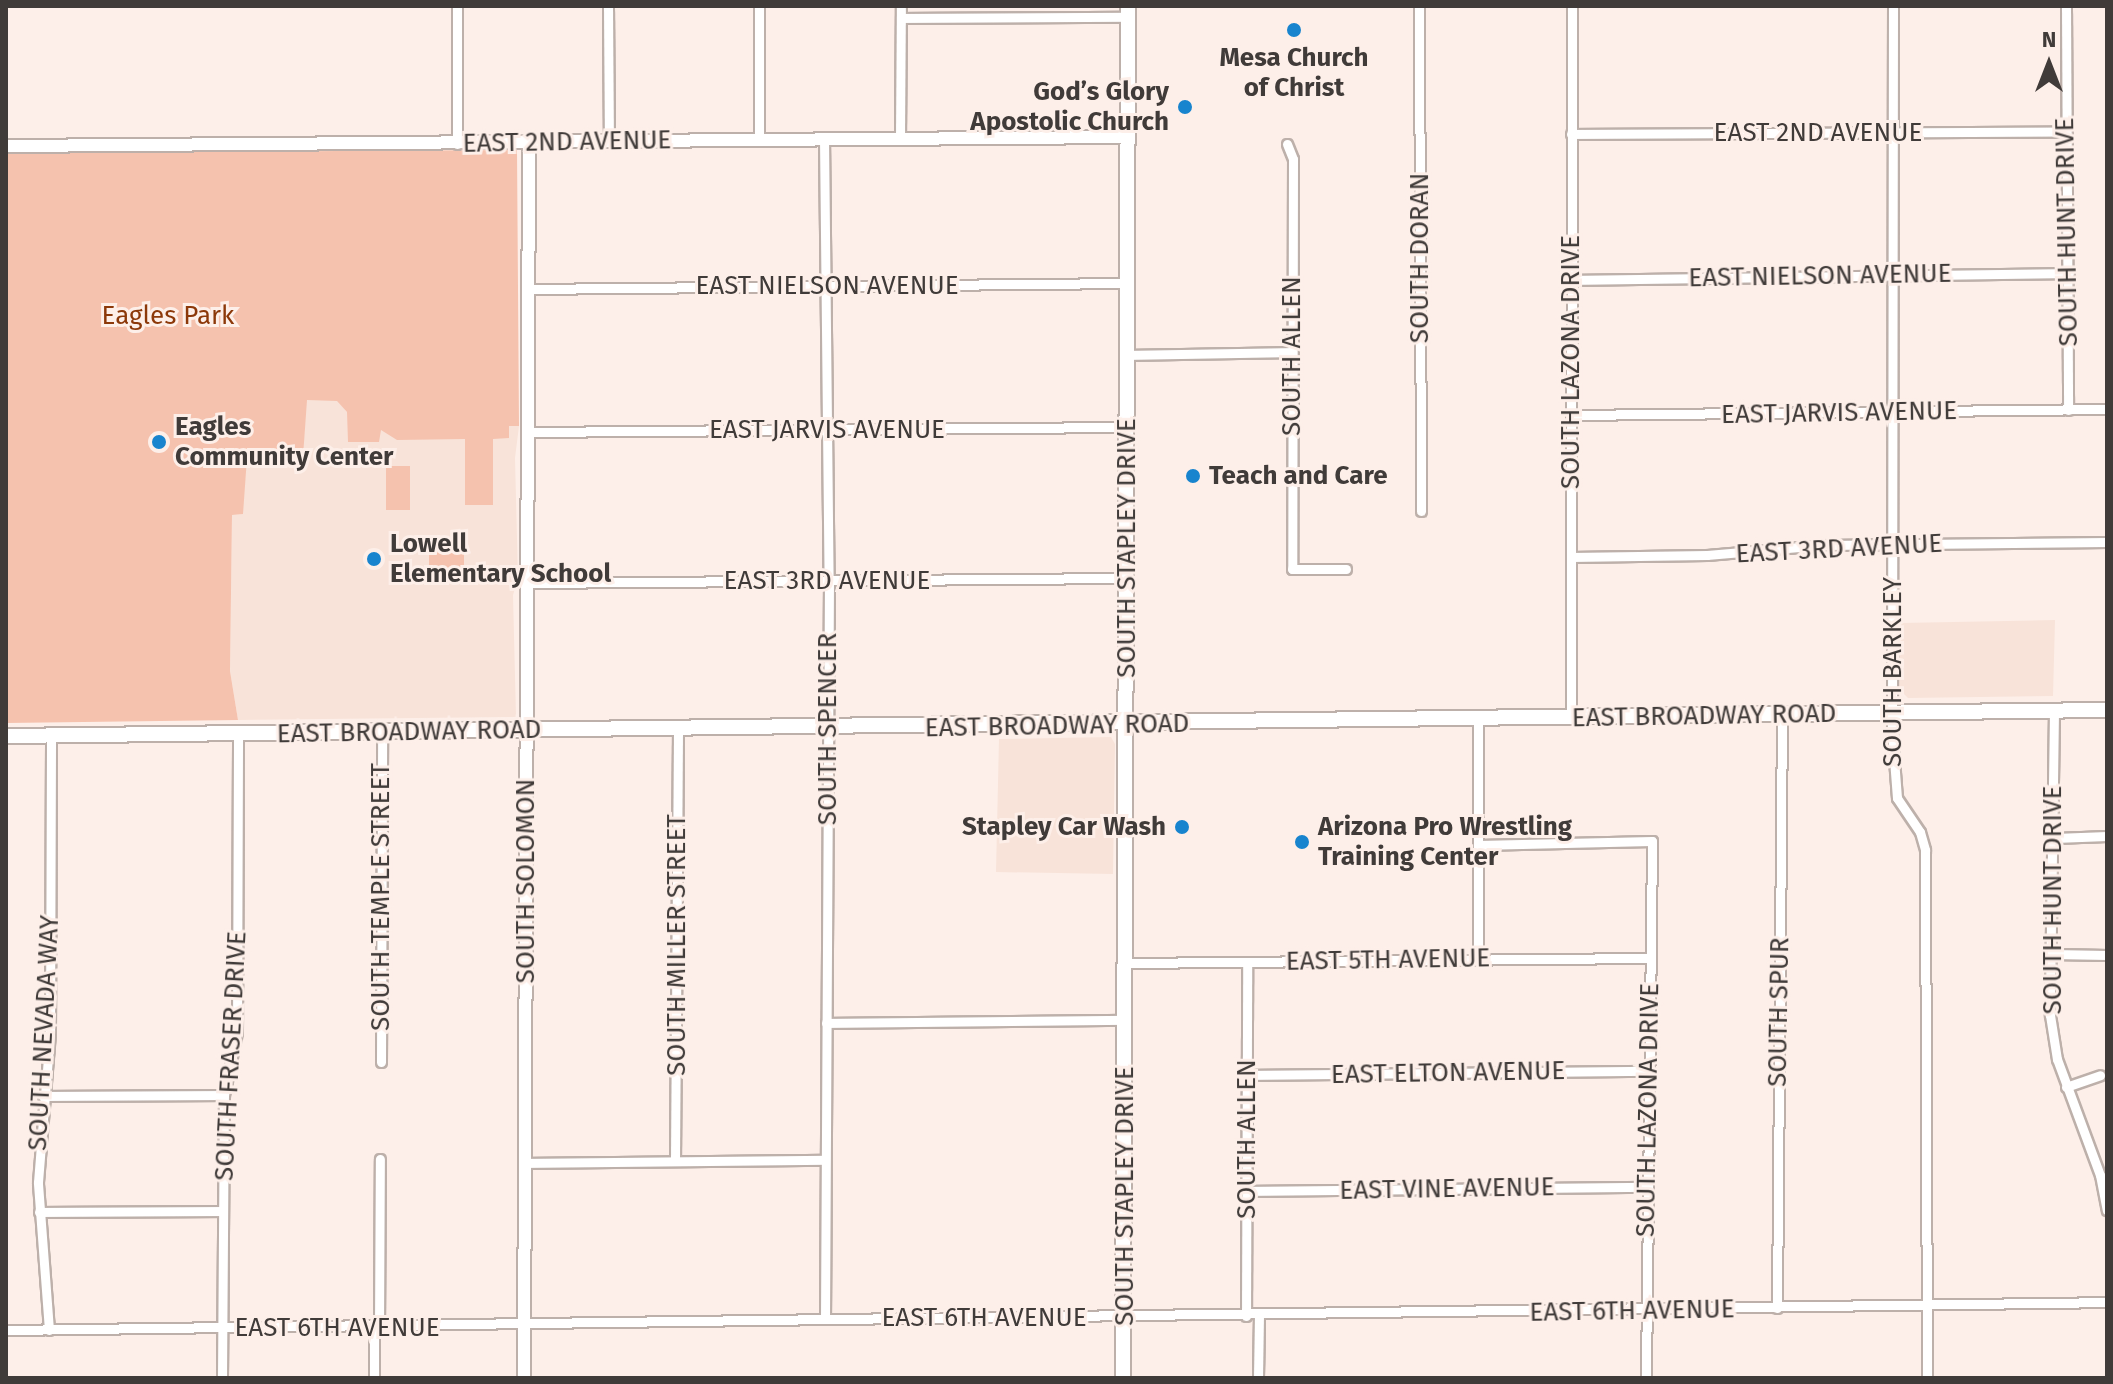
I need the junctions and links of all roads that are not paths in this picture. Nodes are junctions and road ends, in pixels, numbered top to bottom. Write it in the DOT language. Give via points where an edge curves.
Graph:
graph roads {
  1 [pos="457,6"];
  2 [pos="608,6"];
  3 [pos="759,6"];
  4 [pos="901,6"];
  5 [pos="1419,6"];
  6 [pos="1572,6"];
  7 [pos="1893,6"];
  8 [pos="2066,6"];
  9 [pos="1128,12"];
  10 [pos="901,18"];
  11 [pos="2065,131"];
  12 [pos="1893,133"];
  13 [pos="1571,134"];
  14 [pos="900,137"];
  15 [pos="1128,137"];
  16 [pos="824,138"];
  17 [pos="759,140"];
  18 [pos="609,142"];
  19 [pos="529,143"];
  20 [pos="457,144"];
  21 [pos="1287,144"];
  22 [pos="6,146"];
  23 [pos="2069,273"];
  24 [pos="1894,275"];
  25 [pos="1571,280"];
  26 [pos="1127,283"];
  27 [pos="823,286"];
  28 [pos="527,289"];
  29 [pos="1292,352"];
  30 [pos="1128,355"];
  31 [pos="2107,409"];
  32 [pos="2068,410"];
  33 [pos="1894,412"];
  34 [pos="1571,415"];
  35 [pos="1127,427"];
  36 [pos="827,430"];
  37 [pos="527,432"];
  38 [pos="1421,511"];
  39 [pos="2107,542"];
  40 [pos="1893,544"];
  41 [pos="1571,557"];
  42 [pos="1346,569"];
  43 [pos="1127,578"];
  44 [pos="829,581"];
  45 [pos="527,583"];
  46 [pos="2107,710"];
  47 [pos="2054,711"];
  48 [pos="1892,713"];
  49 [pos="1782,715"];
  50 [pos="1571,718"];
  51 [pos="1478,719"];
  52 [pos="1128,725"];
  53 [pos="827,728"];
  54 [pos="678,729"];
  55 [pos="526,731"];
  56 [pos="382,732"];
  57 [pos="238,734"];
  58 [pos="6,736"];
  59 [pos="51,736"];
  60 [pos="2107,836"];
  61 [pos="2055,838"];
  62 [pos="1478,845"];
  63 [pos="2052,954"];
  64 [pos="2107,955"];
  65 [pos="1650,958"];
  66 [pos="1478,959"];
  67 [pos="1247,962"];
  68 [pos="1127,963"];
  69 [pos="1126,1020"];
  70 [pos="826,1023"];
  71 [pos="381,1062"];
  72 [pos="1648,1071"];
  73 [pos="1247,1075"];
  74 [pos="2100,1075"];
  75 [pos="2066,1087"];
  76 [pos="224,1095"];
  77 [pos="43,1096"];
  78 [pos="380,1159"];
  79 [pos="824,1160"];
  80 [pos="675,1161"];
  81 [pos="524,1163"];
  82 [pos="1647,1187"];
  83 [pos="1246,1191"];
  84 [pos="2107,1210"];
  85 [pos="223,1211"];
  86 [pos="39,1212"];
  87 [pos="2107,1302"];
  88 [pos="1925,1306"];
  89 [pos="1777,1308"];
  90 [pos="1646,1310"];
  91 [pos="1246,1316"];
  92 [pos="1259,1316"];
  93 [pos="1124,1317"];
  94 [pos="825,1319"];
  95 [pos="524,1324"];
  96 [pos="377,1328"];
  97 [pos="223,1329"];
  98 [pos="6,1330"];
  99 [pos="49,1330"];
  100 [pos="222,1378"];
  101 [pos="374,1378"];
  102 [pos="524,1378"];
  103 [pos="1123,1378"];
  104 [pos="1258,1378"];
  105 [pos="1646,1378"];
  106 [pos="1927,1378"];
  1 -- 20 [label="street"];
  2 -- 18 [label="street"];
  3 -- 17 [label="street"];
  4 -- 10 [label="street"];
  5 -- 38 [label="street, SOUTH DORAN"];
  6 -- 13 [label="street, SOUTH LAZONA DRIVE"];
  7 -- 12 [label="street, SOUTH BARKLEY"];
  8 -- 11 [label="street, SOUTH HUNT DRIVE"];
  9 -- 10 [label="street"];
  9 -- 15 [label="main road, SOUTH STAPLEY DRIVE"];
  10 -- 14 [label="street"];
  11 -- 12 [label="street, EAST 2ND AVENUE"];
  11 -- 23 [label="street, SOUTH HUNT DRIVE"];
  12 -- 13 [label="street, EAST 2ND AVENUE"];
  12 -- 24 [label="street, SOUTH BARKLEY"];
  13 -- 25 [label="street, SOUTH LAZONA DRIVE"];
  14 -- 15 [label="street, EAST 2ND AVENUE"];
  14 -- 16 [label="street, EAST 2ND AVENUE"];
  15 -- 26 [label="main road, SOUTH STAPLEY DRIVE"];
  16 -- 17 [label="street, EAST 2ND AVENUE"];
  16 -- 27 [label="street, SOUTH SPENCER"];
  17 -- 18 [label="street, EAST 2ND AVENUE"];
  18 -- 19 [label="street, EAST 2ND AVENUE"];
  19 -- 20 [label="street, EAST 2ND AVENUE"];
  19 -- 28 [label="street, SOUTH SOLOMON"];
  20 -- 22 [label="street, EAST 2ND AVENUE"];
  21 -- 29 [label="street, SOUTH ALLEN" via="1293,159"];
  23 -- 24 [label="street, EAST NIELSON AVENUE"];
  23 -- 32 [label="street, SOUTH HUNT DRIVE"];
  24 -- 25 [label="street, EAST NIELSON AVENUE"];
  24 -- 33 [label="street, SOUTH BARKLEY"];
  25 -- 34 [label="street, SOUTH LAZONA DRIVE"];
  26 -- 27 [label="street, EAST NIELSON AVENUE"];
  26 -- 30 [label="main road, SOUTH STAPLEY DRIVE"];
  27 -- 28 [label="street, EAST NIELSON AVENUE"];
  27 -- 36 [label="street, SOUTH SPENCER"];
  28 -- 37 [label="street, SOUTH SOLOMON"];
  29 -- 30 [label="street"];
  29 -- 42 [label="street, SOUTH ALLEN" via="1292,569"];
  30 -- 35 [label="main road, SOUTH STAPLEY DRIVE"];
  31 -- 32 [label="street, EAST JARVIS AVENUE"];
  32 -- 33 [label="street, EAST JARVIS AVENUE"];
  33 -- 34 [label="street, EAST JARVIS AVENUE"];
  33 -- 40 [label="street, SOUTH BARKLEY"];
  34 -- 41 [label="street, SOUTH LAZONA DRIVE"];
  35 -- 36 [label="street, EAST JARVIS AVENUE"];
  35 -- 43 [label="main road, SOUTH STAPLEY DRIVE"];
  36 -- 37 [label="street, EAST JARVIS AVENUE"];
  36 -- 44 [label="street, SOUTH SPENCER"];
  37 -- 45 [label="street, SOUTH SOLOMON"];
  39 -- 40 [label="street, EAST 3RD AVENUE"];
  40 -- 41 [label="street, EAST 3RD AVENUE"];
  40 -- 48 [label="street, SOUTH BARKLEY"];
  41 -- 50 [label="street, SOUTH LAZONA DRIVE"];
  43 -- 44 [label="street, EAST 3RD AVENUE"];
  43 -- 52 [label="main road, SOUTH STAPLEY DRIVE"];
  44 -- 45 [label="street, EAST 3RD AVENUE"];
  44 -- 53 [label="street, SOUTH SPENCER"];
  45 -- 55 [label="street, SOUTH SOLOMON"];
  46 -- 47 [label="main road, EAST BROADWAY ROAD"];
  47 -- 48 [label="main road, EAST BROADWAY ROAD"];
  47 -- 61 [label="street, SOUTH HUNT DRIVE"];
  48 -- 49 [label="main road, EAST BROADWAY ROAD"];
  48 -- 88 [label="street, SOUTH BARKLEY" via="1897,798 1920,832 1925,850"];
  49 -- 50 [label="main road, EAST BROADWAY ROAD"];
  49 -- 89 [label="street, SOUTH SPUR"];
  50 -- 51 [label="main road, EAST BROADWAY ROAD"];
  51 -- 52 [label="main road, EAST BROADWAY ROAD"];
  51 -- 62 [label="street"];
  52 -- 53 [label="main road, EAST BROADWAY ROAD"];
  52 -- 68 [label="main road, SOUTH STAPLEY DRIVE"];
  53 -- 54 [label="main road, EAST BROADWAY ROAD"];
  53 -- 70 [label="street, SOUTH SPENCER"];
  54 -- 55 [label="main road, EAST BROADWAY ROAD"];
  54 -- 80 [label="street, SOUTH MILLER STREET"];
  55 -- 56 [label="main road, EAST BROADWAY ROAD"];
  55 -- 81 [label="street, SOUTH SOLOMON"];
  56 -- 57 [label="main road, EAST BROADWAY ROAD"];
  56 -- 71 [label="street, SOUTH TEMPLE STREET"];
  57 -- 59 [label="main road, EAST BROADWAY ROAD"];
  57 -- 76 [label="street, SOUTH FRASER DRIVE" via="237,1032"];
  58 -- 59 [label="main road, EAST BROADWAY ROAD"];
  59 -- 77 [label="street, SOUTH NEVADA WAY" via="50,1032"];
  60 -- 61 [label="street"];
  61 -- 63 [label="street, SOUTH HUNT DRIVE"];
  62 -- 65 [label="street, SOUTH LAZONA DRIVE" via="1652,841"];
  62 -- 66 [label="street"];
  63 -- 64 [label="street"];
  63 -- 75 [label="street, SOUTH HUNT DRIVE" via="2050,1015"];
  65 -- 66 [label="street, EAST 5TH AVENUE"];
  65 -- 72 [label="street, SOUTH LAZONA DRIVE"];
  66 -- 67 [label="street, EAST 5TH AVENUE"];
  67 -- 68 [label="street, EAST 5TH AVENUE"];
  67 -- 73 [label="street, SOUTH ALLEN"];
  68 -- 69 [label="main road, SOUTH STAPLEY DRIVE"];
  69 -- 70 [label="street"];
  69 -- 93 [label="main road, SOUTH STAPLEY DRIVE"];
  70 -- 79 [label="street, SOUTH SPENCER"];
  72 -- 73 [label="street, EAST ELTON AVENUE"];
  72 -- 82 [label="street, SOUTH LAZONA DRIVE"];
  73 -- 83 [label="street, SOUTH ALLEN"];
  74 -- 75 [label="street"];
  75 -- 84 [label="street, SOUTH HUNT DRIVE" via="2088,1138"];
  76 -- 77 [label="street"];
  76 -- 85 [label="street, SOUTH FRASER DRIVE"];
  77 -- 86 [label="street, SOUTH NEVADA WAY"];
  78 -- 96 [label="street"];
  79 -- 80 [label="street"];
  79 -- 94 [label="street, SOUTH SPENCER"];
  80 -- 81 [label="street"];
  81 -- 95 [label="street, SOUTH SOLOMON"];
  82 -- 83 [label="street, EAST VINE AVENUE"];
  82 -- 90 [label="street, SOUTH LAZONA DRIVE"];
  83 -- 91 [label="street, SOUTH ALLEN"];
  85 -- 86 [label="street"];
  85 -- 97 [label="street, SOUTH FRASER DRIVE"];
  86 -- 99 [label="street, SOUTH NEVADA WAY"];
  87 -- 88 [label="street, EAST 6TH AVENUE"];
  88 -- 89 [label="street, EAST 6TH AVENUE"];
  88 -- 106 [label="street, SOUTH BARKLEY"];
  89 -- 90 [label="street, EAST 6TH AVENUE"];
  90 -- 92 [label="street, EAST 6TH AVENUE"];
  90 -- 105 [label="street, SOUTH LAZONA DRIVE"];
  91 -- 92 [label="street, EAST 6TH AVENUE"];
  91 -- 93 [label="street, EAST 6TH AVENUE"];
  92 -- 104 [label="street"];
  93 -- 94 [label="street, EAST 6TH AVENUE"];
  93 -- 103 [label="main road, SOUTH STAPLEY DRIVE"];
  94 -- 95 [label="street, EAST 6TH AVENUE"];
  95 -- 96 [label="street, EAST 6TH AVENUE"];
  95 -- 102 [label="street, SOUTH SOLOMON"];
  96 -- 97 [label="street, EAST 6TH AVENUE"];
  96 -- 101 [label="street"];
  97 -- 99 [label="street, EAST 6TH AVENUE"];
  97 -- 100 [label="street, SOUTH FRASER DRIVE"];
  98 -- 99 [label="street, EAST 6TH AVENUE"];
}
